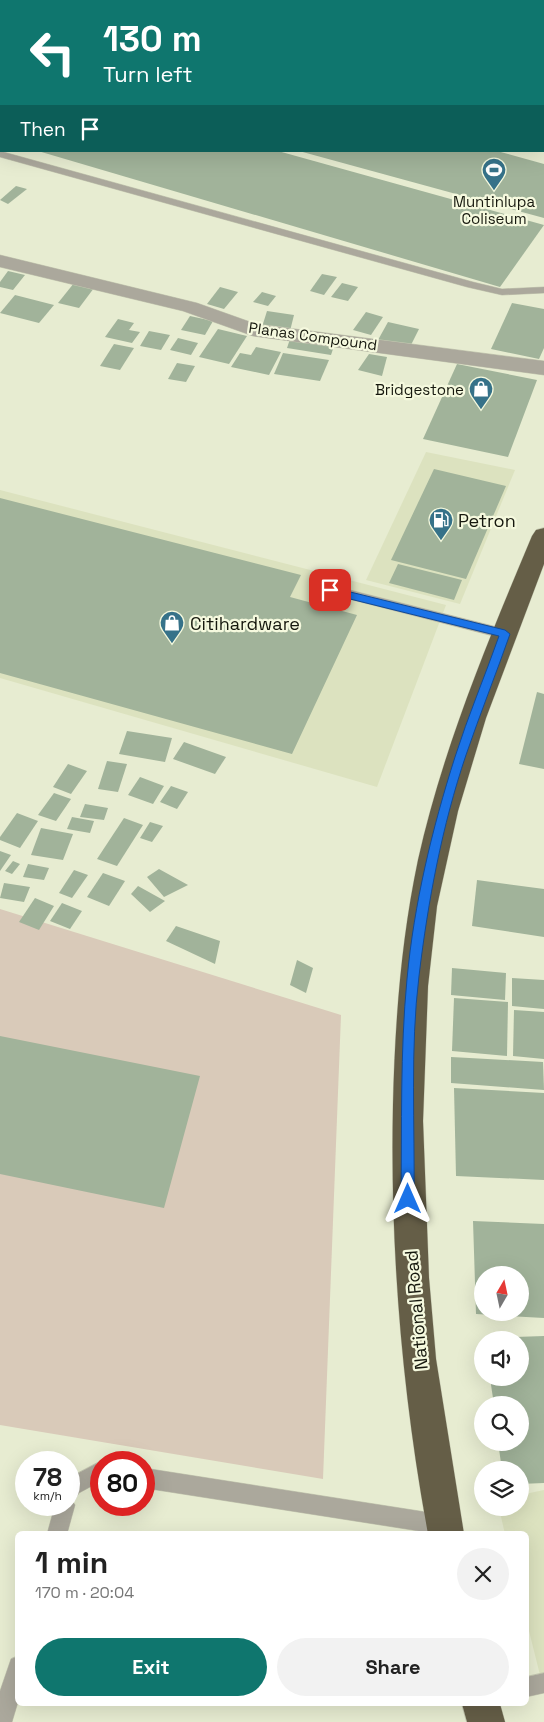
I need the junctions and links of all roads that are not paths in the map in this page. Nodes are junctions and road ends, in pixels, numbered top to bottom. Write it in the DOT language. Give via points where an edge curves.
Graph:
graph roads {
  1 [pos="0,154"];
  2 [pos="0,262"];
  3 [pos="544,290"];
  4 [pos="544,368"];
  5 [pos="544,536"];
  6 [pos="330,590"];
  7 [pos="505,634"];
  8 [pos="155,1480"];
  9 [pos="62,1516"];
  10 [pos="446,1529"];
  11 [pos="58,1531"];
  12 [pos="15,1676"];
  13 [pos="544,1683"];
  14 [pos="529,1686"];
  15 [pos="482,1706"];
  16 [pos="1,1722"];
  17 [pos="486,1722"];
  1 -- 3 [label="lane" via="471,285 502,292"];
  2 -- 4 [label="street, Planas Compound" via="190,307 253,330"];
  5 -- 7 [label="highway, National Road"];
  6 -- 7 [label="lane"];
  7 -- 10 [label="highway, National Road" via="461,755 442,819 423,906 413,978 408,1199 416,1333"];
  8 -- 10 [label="lane"];
  9 -- 11 [label="lane"];
  12 -- 16 [label="lane"];
  13 -- 14 [label="lane"];
  15 -- 17 [label="highway"];
}
